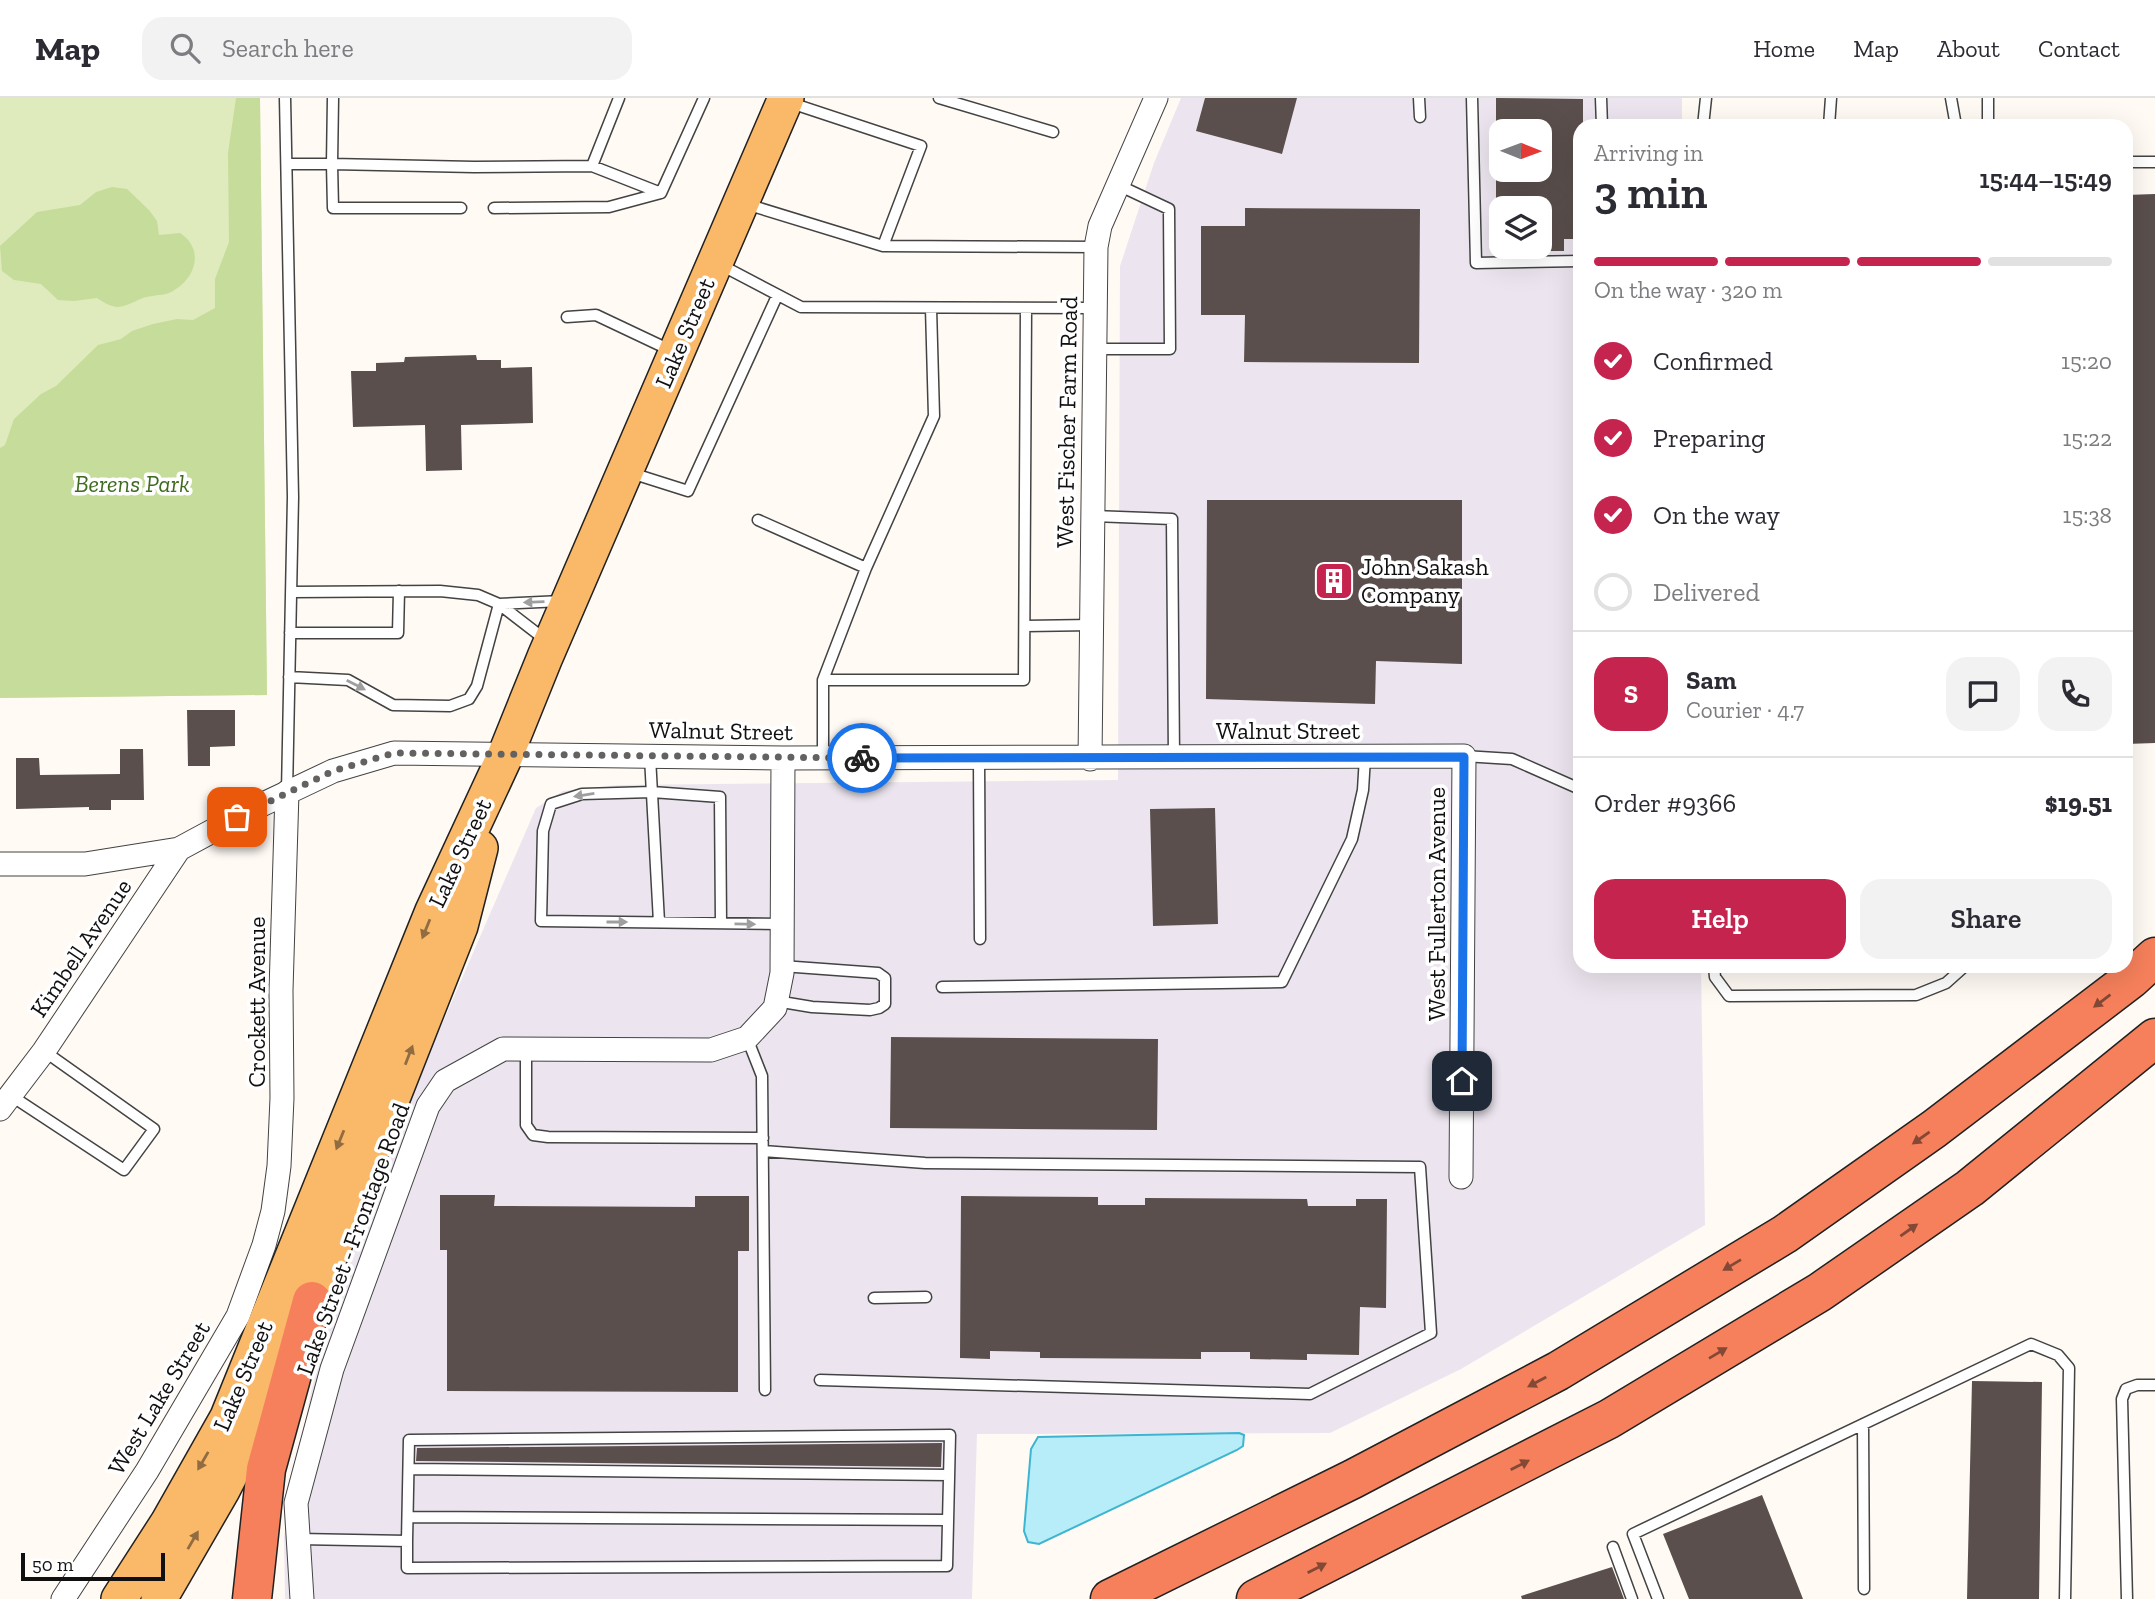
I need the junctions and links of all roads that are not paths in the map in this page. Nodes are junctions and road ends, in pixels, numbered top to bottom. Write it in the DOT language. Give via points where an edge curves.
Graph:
graph roads {
  1 [pos="285,98"];
  2 [pos="333,98"];
  3 [pos="619,98"];
  4 [pos="704,98"];
  5 [pos="939,98"];
  6 [pos="1156,98"];
  7 [pos="1419,98"];
  8 [pos="1472,98"];
  9 [pos="1601,98"];
  10 [pos="1706,98"];
  11 [pos="1831,98"];
  12 [pos="1951,98"];
  13 [pos="1988,98"];
  14 [pos="786,99"];
  15 [pos="970,102"];
  16 [pos="1420,117"];
  17 [pos="1602,119"];
  18 [pos="1704,119"];
  19 [pos="1830,119"];
  20 [pos="1955,119"];
  21 [pos="1988,119"];
  22 [pos="1052,132"];
  23 [pos="2133,162"];
  24 [pos="2155,162"];
  25 [pos="287,164"];
  26 [pos="332,164"];
  27 [pos="592,166"];
  28 [pos="1118,186"];
  29 [pos="661,193"];
  30 [pos="741,202"];
  31 [pos="461,208"];
  32 [pos="494,208"];
  33 [pos="883,246"];
  34 [pos="1096,247"];
  35 [pos="1573,261"];
  36 [pos="716,262"];
  37 [pos="777,296"];
  38 [pos="931,307"];
  39 [pos="1026,308"];
  40 [pos="1094,309"];
  41 [pos="567,317"];
  42 [pos="1094,349"];
  43 [pos="676,353"];
  44 [pos="625,471"];
  45 [pos="1093,516"];
  46 [pos="758,520"];
  47 [pos="866,568"];
  48 [pos="292,592"];
  49 [pos="399,592"];
  50 [pos="569,601"];
  51 [pos="499,604"];
  52 [pos="1092,625"];
  53 [pos="1025,626"];
  54 [pos="290,633"];
  55 [pos="551,644"];
  56 [pos="289,677"];
  57 [pos="823,680"];
  58 [pos="505,755"];
  59 [pos="650,757"];
  60 [pos="1365,757"];
  61 [pos="1464,757"];
  62 [pos="783,758"];
  63 [pos="822,758"];
  64 [pos="1174,758"];
  65 [pos="979,759"];
  66 [pos="1090,759"];
  67 [pos="1573,786"];
  68 [pos="287,792"];
  69 [pos="652,792"];
  70 [pos="179,849"];
  71 [pos="0,864"];
  72 [pos="659,922"];
  73 [pos="721,923"];
  74 [pos="782,925"];
  75 [pos="980,939"];
  76 [pos="2155,957"];
  77 [pos="782,966"];
  78 [pos="1715,973"];
  79 [pos="1957,973"];
  80 [pos="942,987"];
  81 [pos="776,1001"];
  82 [pos="747,1038"];
  83 [pos="2155,1038"];
  84 [pos="526,1050"];
  85 [pos="44,1051"];
  86 [pos="5,1102"];
  87 [pos="763,1138"];
  88 [pos="763,1151"];
  89 [pos="1461,1177"];
  90 [pos="273,1211"];
  91 [pos="926,1297"];
  92 [pos="874,1298"];
  93 [pos="312,1301"];
  94 [pos="820,1380"];
  95 [pos="2155,1385"];
  96 [pos="765,1390"];
  97 [pos="1863,1424"];
  98 [pos="409,1469"];
  99 [pos="949,1475"];
  100 [pos="408,1517"];
  101 [pos="948,1520"];
  102 [pos="299,1539"];
  103 [pos="407,1541"];
  104 [pos="1613,1547"];
  105 [pos="1864,1589"];
  106 [pos="63,1599"];
  107 [pos="118,1599"];
  108 [pos="159,1599"];
  109 [pos="252,1599"];
  110 [pos="302,1599"];
  111 [pos="1110,1599"];
  112 [pos="1256,1599"];
  113 [pos="1632,1599"];
  114 [pos="1658,1599"];
  115 [pos="2065,1599"];
  116 [pos="2127,1599"];
  1 -- 25 [label="lane"];
  2 -- 26 [label="lane"];
  3 -- 27 [label="lane"];
  4 -- 29 [label="lane"];
  5 -- 15 [label="lane"];
  6 -- 28 [label="street, West Fischer Farm Road"];
  7 -- 16 [label="lane"];
  8 -- 35 [label="lane" via="1476,263"];
  9 -- 17 [label="lane"];
  10 -- 18 [label="lane"];
  11 -- 19 [label="lane"];
  12 -- 20 [label="lane"];
  13 -- 21 [label="lane"];
  14 -- 30 [label="main road, Lake Street"];
  14 -- 33 [label="lane" via="921,146"];
  15 -- 22 [label="lane"];
  23 -- 24 [label="lane"];
  25 -- 26 [label="lane"];
  25 -- 48 [label="lane"];
  26 -- 27 [label="lane"];
  26 -- 31 [label="lane" via="333,208"];
  27 -- 29 [label="lane"];
  28 -- 34 [label="street, West Fischer Farm Road"];
  28 -- 42 [label="lane" via="1169,209 1170,349"];
  29 -- 32 [label="lane" via="609,207"];
  30 -- 33 [label="lane"];
  30 -- 36 [label="main road, Lake Street"];
  33 -- 34 [label="lane"];
  34 -- 40 [label="street, West Fischer Farm Road"];
  36 -- 37 [label="lane"];
  36 -- 43 [label="main road, Lake Street"];
  37 -- 38 [label="lane" via="801,307"];
  37 -- 44 [label="lane" via="688,491"];
  38 -- 39 [label="lane"];
  38 -- 47 [label="lane" via="934,416"];
  39 -- 40 [label="lane"];
  39 -- 53 [label="lane"];
  40 -- 42 [label="street, West Fischer Farm Road"];
  41 -- 43 [label="lane" via="596,315"];
  42 -- 45 [label="street, West Fischer Farm Road"];
  43 -- 44 [label="main road, Lake Street"];
  44 -- 50 [label="main road, Lake Street"];
  45 -- 52 [label="street, West Fischer Farm Road"];
  45 -- 64 [label="lane" via="1172,519"];
  46 -- 47 [label="lane"];
  47 -- 57 [label="lane"];
  48 -- 49 [label="lane"];
  48 -- 54 [label="lane"];
  49 -- 51 [label="lane" via="478,594"];
  49 -- 54 [label="lane" via="398,633"];
  50 -- 51 [label="lane, one-way"];
  50 -- 55 [label="main road, Lake Street"];
  51 -- 55 [label="lane"];
  56 -- 51 [label="lane, one-way" via="348,680 393,705 450,706 469,699 477,686"];
  52 -- 53 [label="lane"];
  52 -- 66 [label="street, West Fischer Farm Road"];
  53 -- 57 [label="lane" via="1024,680"];
  54 -- 56 [label="lane"];
  55 -- 58 [label="main road, Lake Street"];
  56 -- 68 [label="lane"];
  57 -- 63 [label="lane"];
  58 -- 59 [label="street, Walnut Street"];
  58 -- 68 [label="street, Walnut Street" via="394,753 333,771"];
  93 -- 58 [label="main road, Lake Street, one-way" via="460,926"];
  58 -- 107 [label="main road, Lake Street, one-way" via="433,911 228,1417"];
  59 -- 62 [label="street, Walnut Street"];
  59 -- 69 [label="lane"];
  60 -- 61 [label="street, Walnut Street"];
  60 -- 64 [label="street, Walnut Street"];
  60 -- 80 [label="lane" via="1352,839 1282,982"];
  61 -- 67 [label="lane" via="1512,759"];
  61 -- 89 [label="street, West Fullerton Avenue"];
  62 -- 63 [label="street, Walnut Street"];
  62 -- 74 [label="street, Lake Street - Frontage Road"];
  63 -- 65 [label="street, Walnut Street"];
  64 -- 66 [label="street, Walnut Street"];
  65 -- 66 [label="street, Walnut Street"];
  65 -- 75 [label="lane"];
  68 -- 70 [label="street, Walnut Street"];
  68 -- 90 [label="street, Crockett Avenue" via="282,1098"];
  69 -- 72 [label="lane"];
  69 -- 72 [label="lane, one-way" via="582,794 551,804 543,831 541,921"];
  69 -- 73 [label="lane" via="720,797"];
  70 -- 71 [label="street, Walnut Street" via="85,864"];
  70 -- 85 [label="street, Kimbell Avenue"];
  72 -- 73 [label="lane"];
  73 -- 74 [label="lane, one-way"];
  74 -- 77 [label="street, Lake Street - Frontage Road"];
  76 -- 111 [label="highway, one-way" via="1934,1129 1785,1234 1558,1371"];
  77 -- 81 [label="street, Lake Street - Frontage Road"];
  77 -- 81 [label="lane" via="878,973 885,978 884,1003 870,1010"];
  78 -- 79 [label="lane" via="1729,996 1743,996 1916,995 1946,983"];
  81 -- 82 [label="street, Lake Street - Frontage Road" via="775,1008"];
  82 -- 84 [label="street, Lake Street - Frontage Road" via="711,1051"];
  82 -- 87 [label="lane" via="762,1076"];
  112 -- 83 [label="highway, one-way" via="1609,1419 1820,1292 1970,1188"];
  84 -- 87 [label="lane" via="526,1125 533,1135"];
  84 -- 102 [label="street, Lake Street - Frontage Road" via="503,1049 445,1080 428,1106 332,1369 296,1503"];
  85 -- 86 [label="street, Kimbell Avenue"];
  85 -- 86 [label="lane" via="154,1129 124,1170"];
  87 -- 88 [label="lane"];
  88 -- 94 [label="lane" via="925,1163 1420,1167 1431,1333 1310,1394"];
  88 -- 96 [label="lane"];
  90 -- 106 [label="street, West Lake Street" via="238,1316 147,1471"];
  91 -- 92 [label="lane"];
  108 -- 93 [label="main road, Lake Street, one-way" via="257,1424"];
  93 -- 109 [label="highway" via="266,1469"];
  95 -- 116 [label="lane" via="2137,1385 2126,1390 2122,1399"];
  97 -- 105 [label="lane"];
  97 -- 114 [label="lane" via="1633,1534"];
  97 -- 115 [label="lane" via="2031,1344 2058,1355 2069,1368"];
  98 -- 99 [label="lane"];
  98 -- 99 [label="lane" via="409,1440 950,1434"];
  98 -- 100 [label="lane"];
  99 -- 101 [label="lane"];
  100 -- 101 [label="lane"];
  100 -- 103 [label="lane"];
  101 -- 103 [label="lane" via="947,1566 407,1568"];
  102 -- 103 [label="lane"];
  102 -- 110 [label="street, Lake Street - Frontage Road"];
  104 -- 113 [label="lane"];
}
